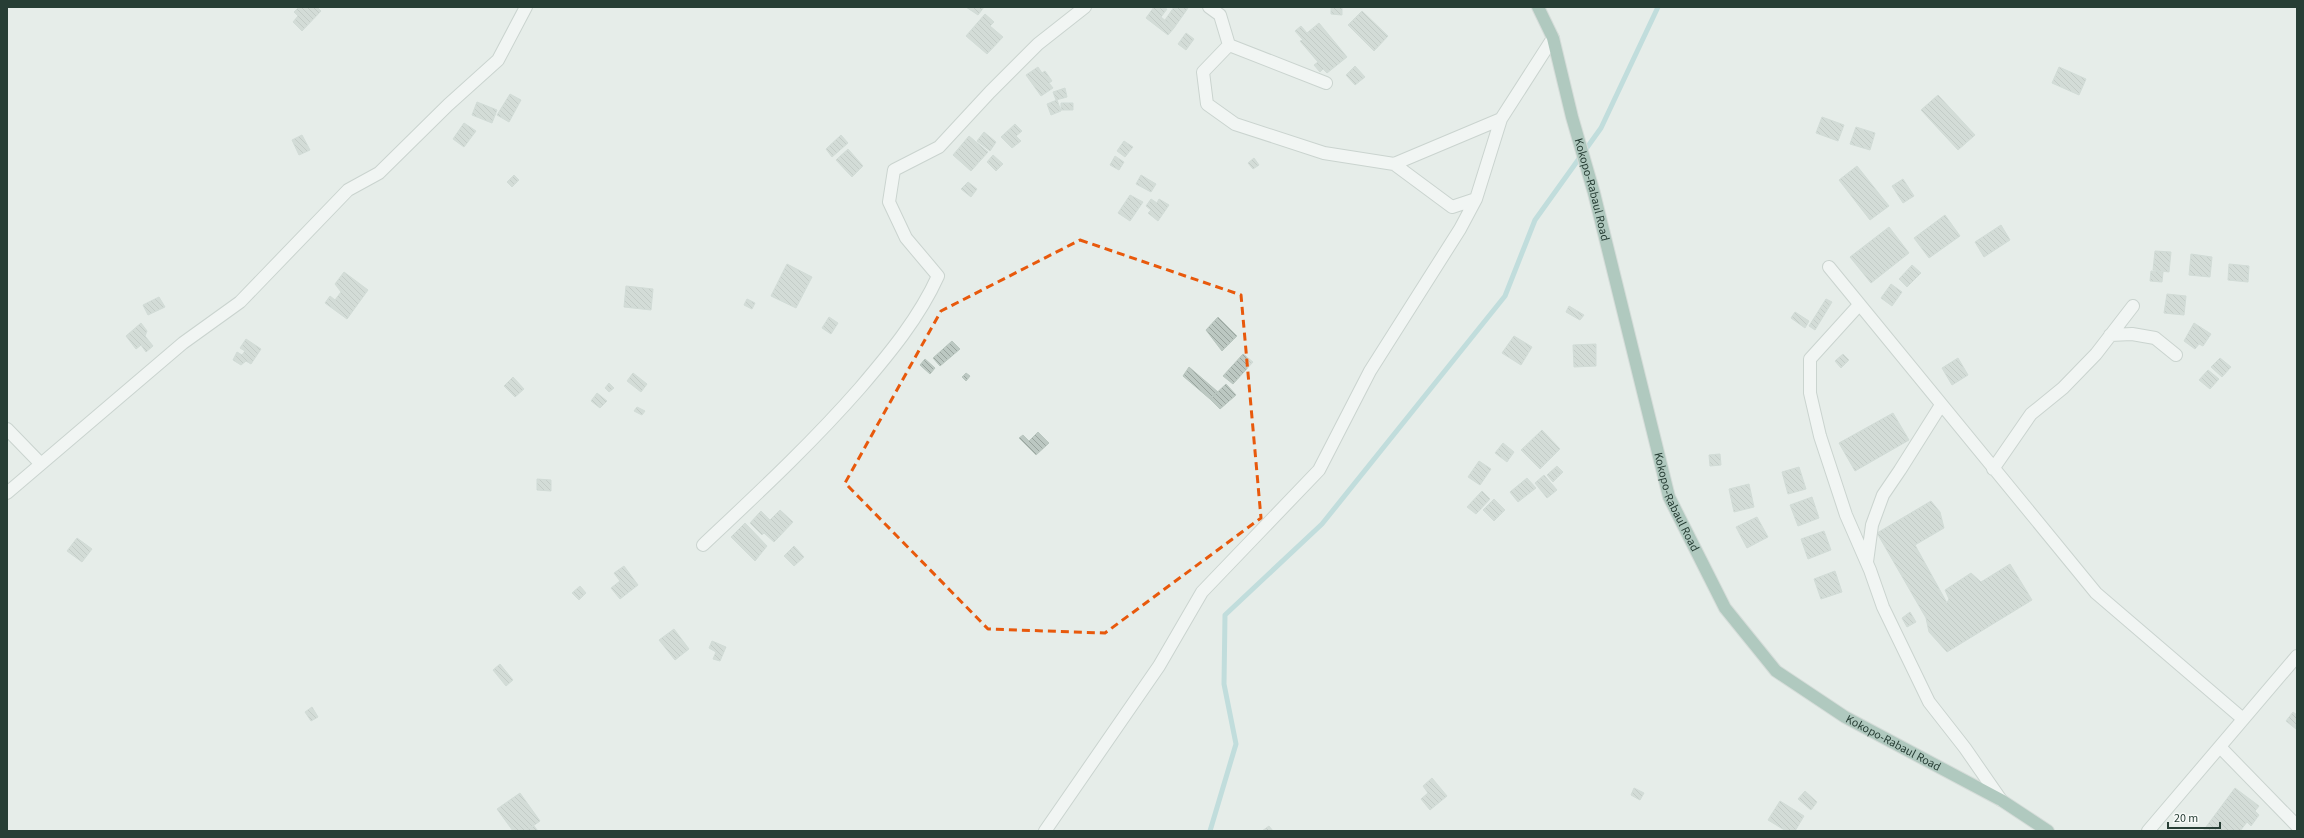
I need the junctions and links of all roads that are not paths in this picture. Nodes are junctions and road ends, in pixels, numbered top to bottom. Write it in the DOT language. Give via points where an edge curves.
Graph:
graph roads {
  1 [pos="526,7"];
  2 [pos="1085,7"];
  3 [pos="1209,7"];
  4 [pos="1538,7"];
  5 [pos="1553,38"];
  6 [pos="1230,45"];
  7 [pos="1326,83"];
  8 [pos="1501,119"];
  9 [pos="1394,164"];
  10 [pos="1476,200"];
  11 [pos="1829,267"];
  12 [pos="1859,305"];
  13 [pos="2133,306"];
  14 [pos="2110,335"];
  15 [pos="2176,355"];
  16 [pos="1941,405"];
  17 [pos="7,429"];
  18 [pos="40,463"];
  19 [pos="1993,469"];
  20 [pos="7,493"];
  21 [pos="703,545"];
  22 [pos="1867,563"];
  23 [pos="2297,656"];
  24 [pos="2244,718"];
  25 [pos="2220,747"];
  26 [pos="2001,800"];
  27 [pos="2297,826"];
  28 [pos="1045,831"];
  29 [pos="2048,831"];
  30 [pos="2148,831"];
  1 -- 18 [label="street" via="498,60 379,173 348,190 240,302 183,343 89,425"];
  2 -- 21 [label="street" via="1038,44 940,147 894,170 889,202 906,238 938,276 929,295 890,354 818,436"];
  3 -- 6 [label="street" via="1220,15"];
  4 -- 5 [label="main road, Kokopo-Rabaul Road"];
  5 -- 8 [label="street"];
  5 -- 26 [label="main road, Kokopo-Rabaul Road" via="1669,497 1725,608 1776,671 1846,717"];
  6 -- 7 [label="street"];
  6 -- 9 [label="street" via="1203,72 1207,104 1235,124 1324,153"];
  8 -- 9 [label="street"];
  8 -- 10 [label="street"];
  9 -- 10 [label="street" via="1452,207"];
  10 -- 28 [label="street" via="1370,371 1319,470 1202,592 1159,666"];
  11 -- 12 [label="street"];
  12 -- 16 [label="street"];
  12 -- 22 [label="street" via="1810,359 1810,393 1820,436"];
  13 -- 14 [label="street"];
  14 -- 15 [label="street" via="2132,334 2155,338"];
  14 -- 19 [label="street" via="2096,354 2074,376 2031,414"];
  16 -- 19 [label="street"];
  16 -- 22 [label="street" via="1882,495 1872,525"];
  17 -- 18 [label="street"];
  18 -- 20 [label="street"];
  19 -- 24 [label="street" via="2096,593"];
  22 -- 26 [label="street" via="1883,607 1929,702"];
  23 -- 24 [label="street"];
  24 -- 25 [label="street"];
  25 -- 27 [label="street"];
  25 -- 30 [label="street"];
  26 -- 29 [label="main road, Kokopo-Rabaul Road"];
}
